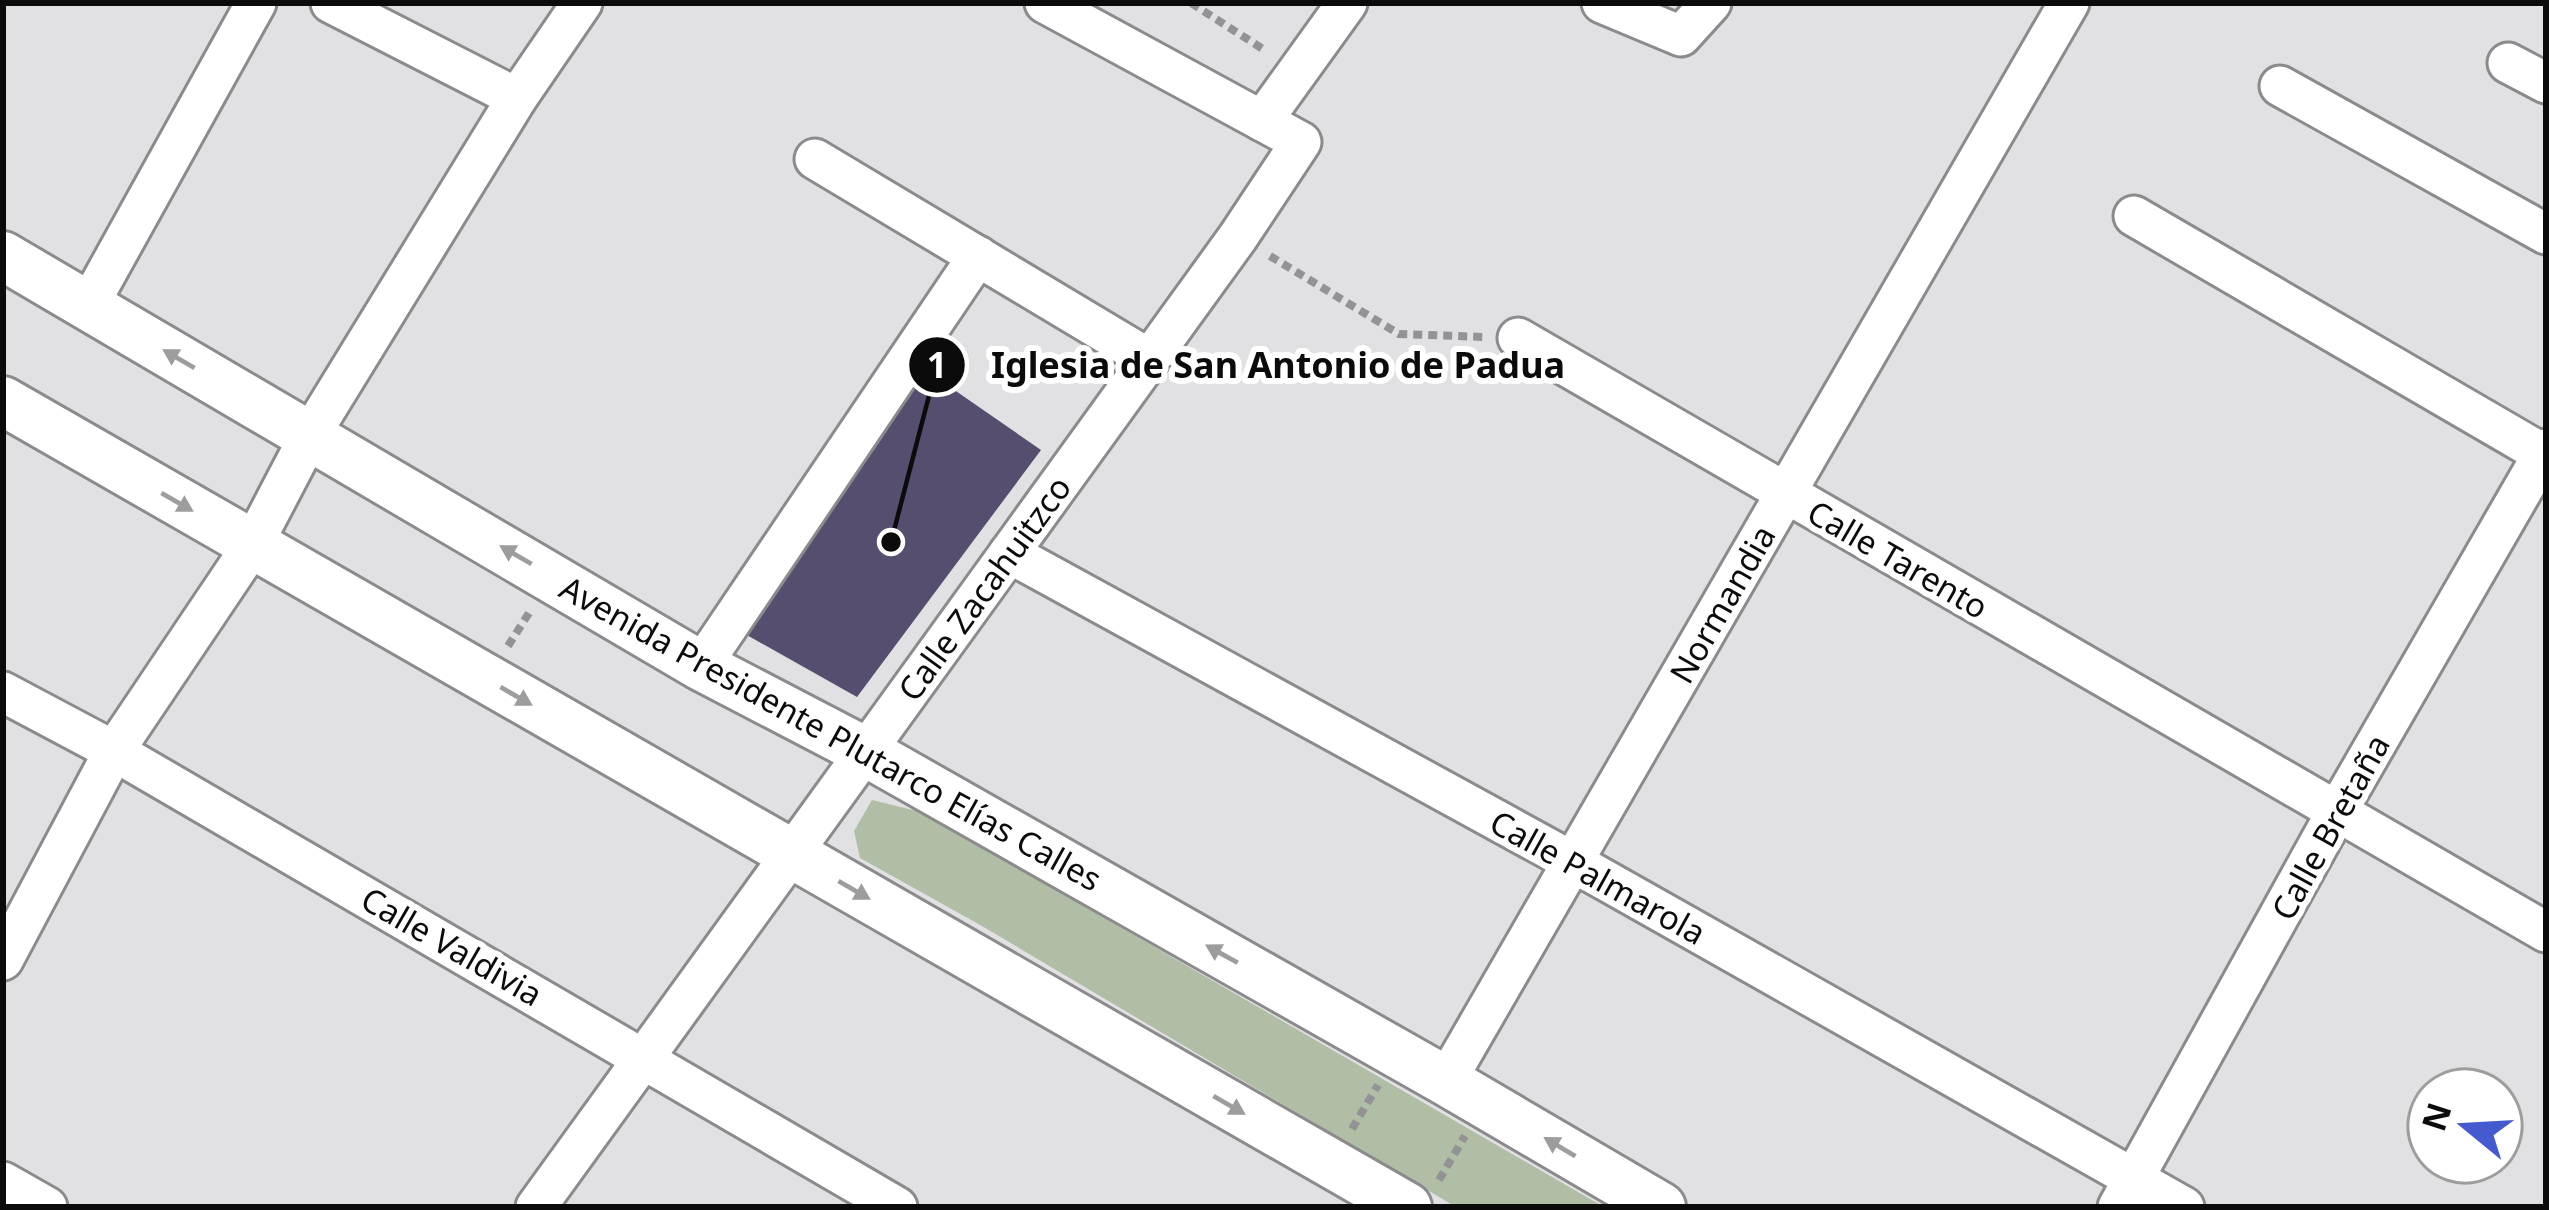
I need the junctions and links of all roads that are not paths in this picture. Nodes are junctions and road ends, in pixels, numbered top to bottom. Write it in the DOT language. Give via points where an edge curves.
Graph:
graph roads {
  1 [pos="256,3"];
  2 [pos="331,3"];
  3 [pos="582,3"];
  4 [pos="1045,3"];
  5 [pos="1347,3"];
  6 [pos="1602,3"];
  7 [pos="1711,3"];
  8 [pos="2069,3"];
  9 [pos="2508,63"];
  10 [pos="2546,83"];
  11 [pos="2280,86"];
  12 [pos="517,98"];
  13 [pos="1262,122"];
  14 [pos="815,159"];
  15 [pos="2134,216"];
  16 [pos="2546,233"];
  17 [pos="3,256"];
  18 [pos="978,256"];
  19 [pos="88,306"];
  20 [pos="1518,338"];
  21 [pos="1150,359"];
  22 [pos="3,401"];
  23 [pos="310,435"];
  24 [pos="2544,452"];
  25 [pos="1786,494"];
  26 [pos="252,546"];
  27 [pos="1009,553"];
  28 [pos="701,666"];
  29 [pos="3,692"];
  30 [pos="114,751"];
  31 [pos="866,752"];
  32 [pos="2336,813"];
  33 [pos="791,855"];
  34 [pos="1573,862"];
  35 [pos="2546,932"];
  36 [pos="3,960"];
  37 [pos="644,1057"];
  38 [pos="1466,1092"];
  39 [pos="3,1182"];
  40 [pos="2126,1193"];
  41 [pos="1397,1200"];
  42 [pos="47,1207"];
  43 [pos="536,1207"];
  44 [pos="897,1207"];
  45 [pos="1661,1207"];
  46 [pos="2184,1207"];
  1 -- 19 [label="street"];
  2 -- 12 [label="street"];
  3 -- 12 [label="street"];
  4 -- 13 [label="street"];
  5 -- 13 [label="street"];
  6 -- 7 [label="street" via="1681,36"];
  8 -- 25 [label="street, Normandia"];
  9 -- 10 [label="street"];
  11 -- 16 [label="street"];
  12 -- 23 [label="street"];
  13 -- 21 [label="street, Calle Zacahuitzco" via="1301,142"];
  14 -- 18 [label="street"];
  15 -- 24 [label="street"];
  17 -- 19 [label="main road, Avenida Presidente Plutarco Elías Calles"];
  18 -- 21 [label="street"];
  18 -- 28 [label="street"];
  23 -- 19 [label="main road, Avenida Presidente Plutarco Elías Calles, one-way"];
  20 -- 25 [label="street, Calle Tarento"];
  21 -- 27 [label="street, Calle Zacahuitzco"];
  22 -- 26 [label="main road, one-way"];
  23 -- 26 [label="street"];
  28 -- 23 [label="main road, Avenida Presidente Plutarco Elías Calles, one-way"];
  24 -- 32 [label="street, Calle Bretaña"];
  25 -- 32 [label="street, Calle Tarento"];
  25 -- 34 [label="street, Normandia"];
  26 -- 30 [label="street"];
  26 -- 33 [label="main road, one-way"];
  27 -- 31 [label="street, Calle Zacahuitzco"];
  27 -- 34 [label="street, Calle Palmarola"];
  28 -- 31 [label="main road, Avenida Presidente Plutarco Elías Calles"];
  29 -- 30 [label="street, Calle Valdivia"];
  30 -- 36 [label="street"];
  30 -- 37 [label="street, Calle Valdivia"];
  31 -- 33 [label="street, Calle Zacahuitzco"];
  38 -- 31 [label="main road, Avenida Presidente Plutarco Elías Calles, one-way"];
  32 -- 35 [label="street, Calle Tarento"];
  32 -- 40 [label="street, Calle Bretaña"];
  33 -- 37 [label="street, Calle Zacahuitzco"];
  33 -- 41 [label="main road, one-way"];
  34 -- 38 [label="street, Normandia"];
  34 -- 40 [label="street, Calle Palmarola"];
  37 -- 43 [label="street, Calle Zacahuitzco"];
  37 -- 44 [label="street, Calle Valdivia"];
  45 -- 38 [label="main road, Avenida Presidente Plutarco Elías Calles, one-way"];
  39 -- 42 [label="street"];
  40 -- 46 [label="street, Calle Palmarola"];
}
